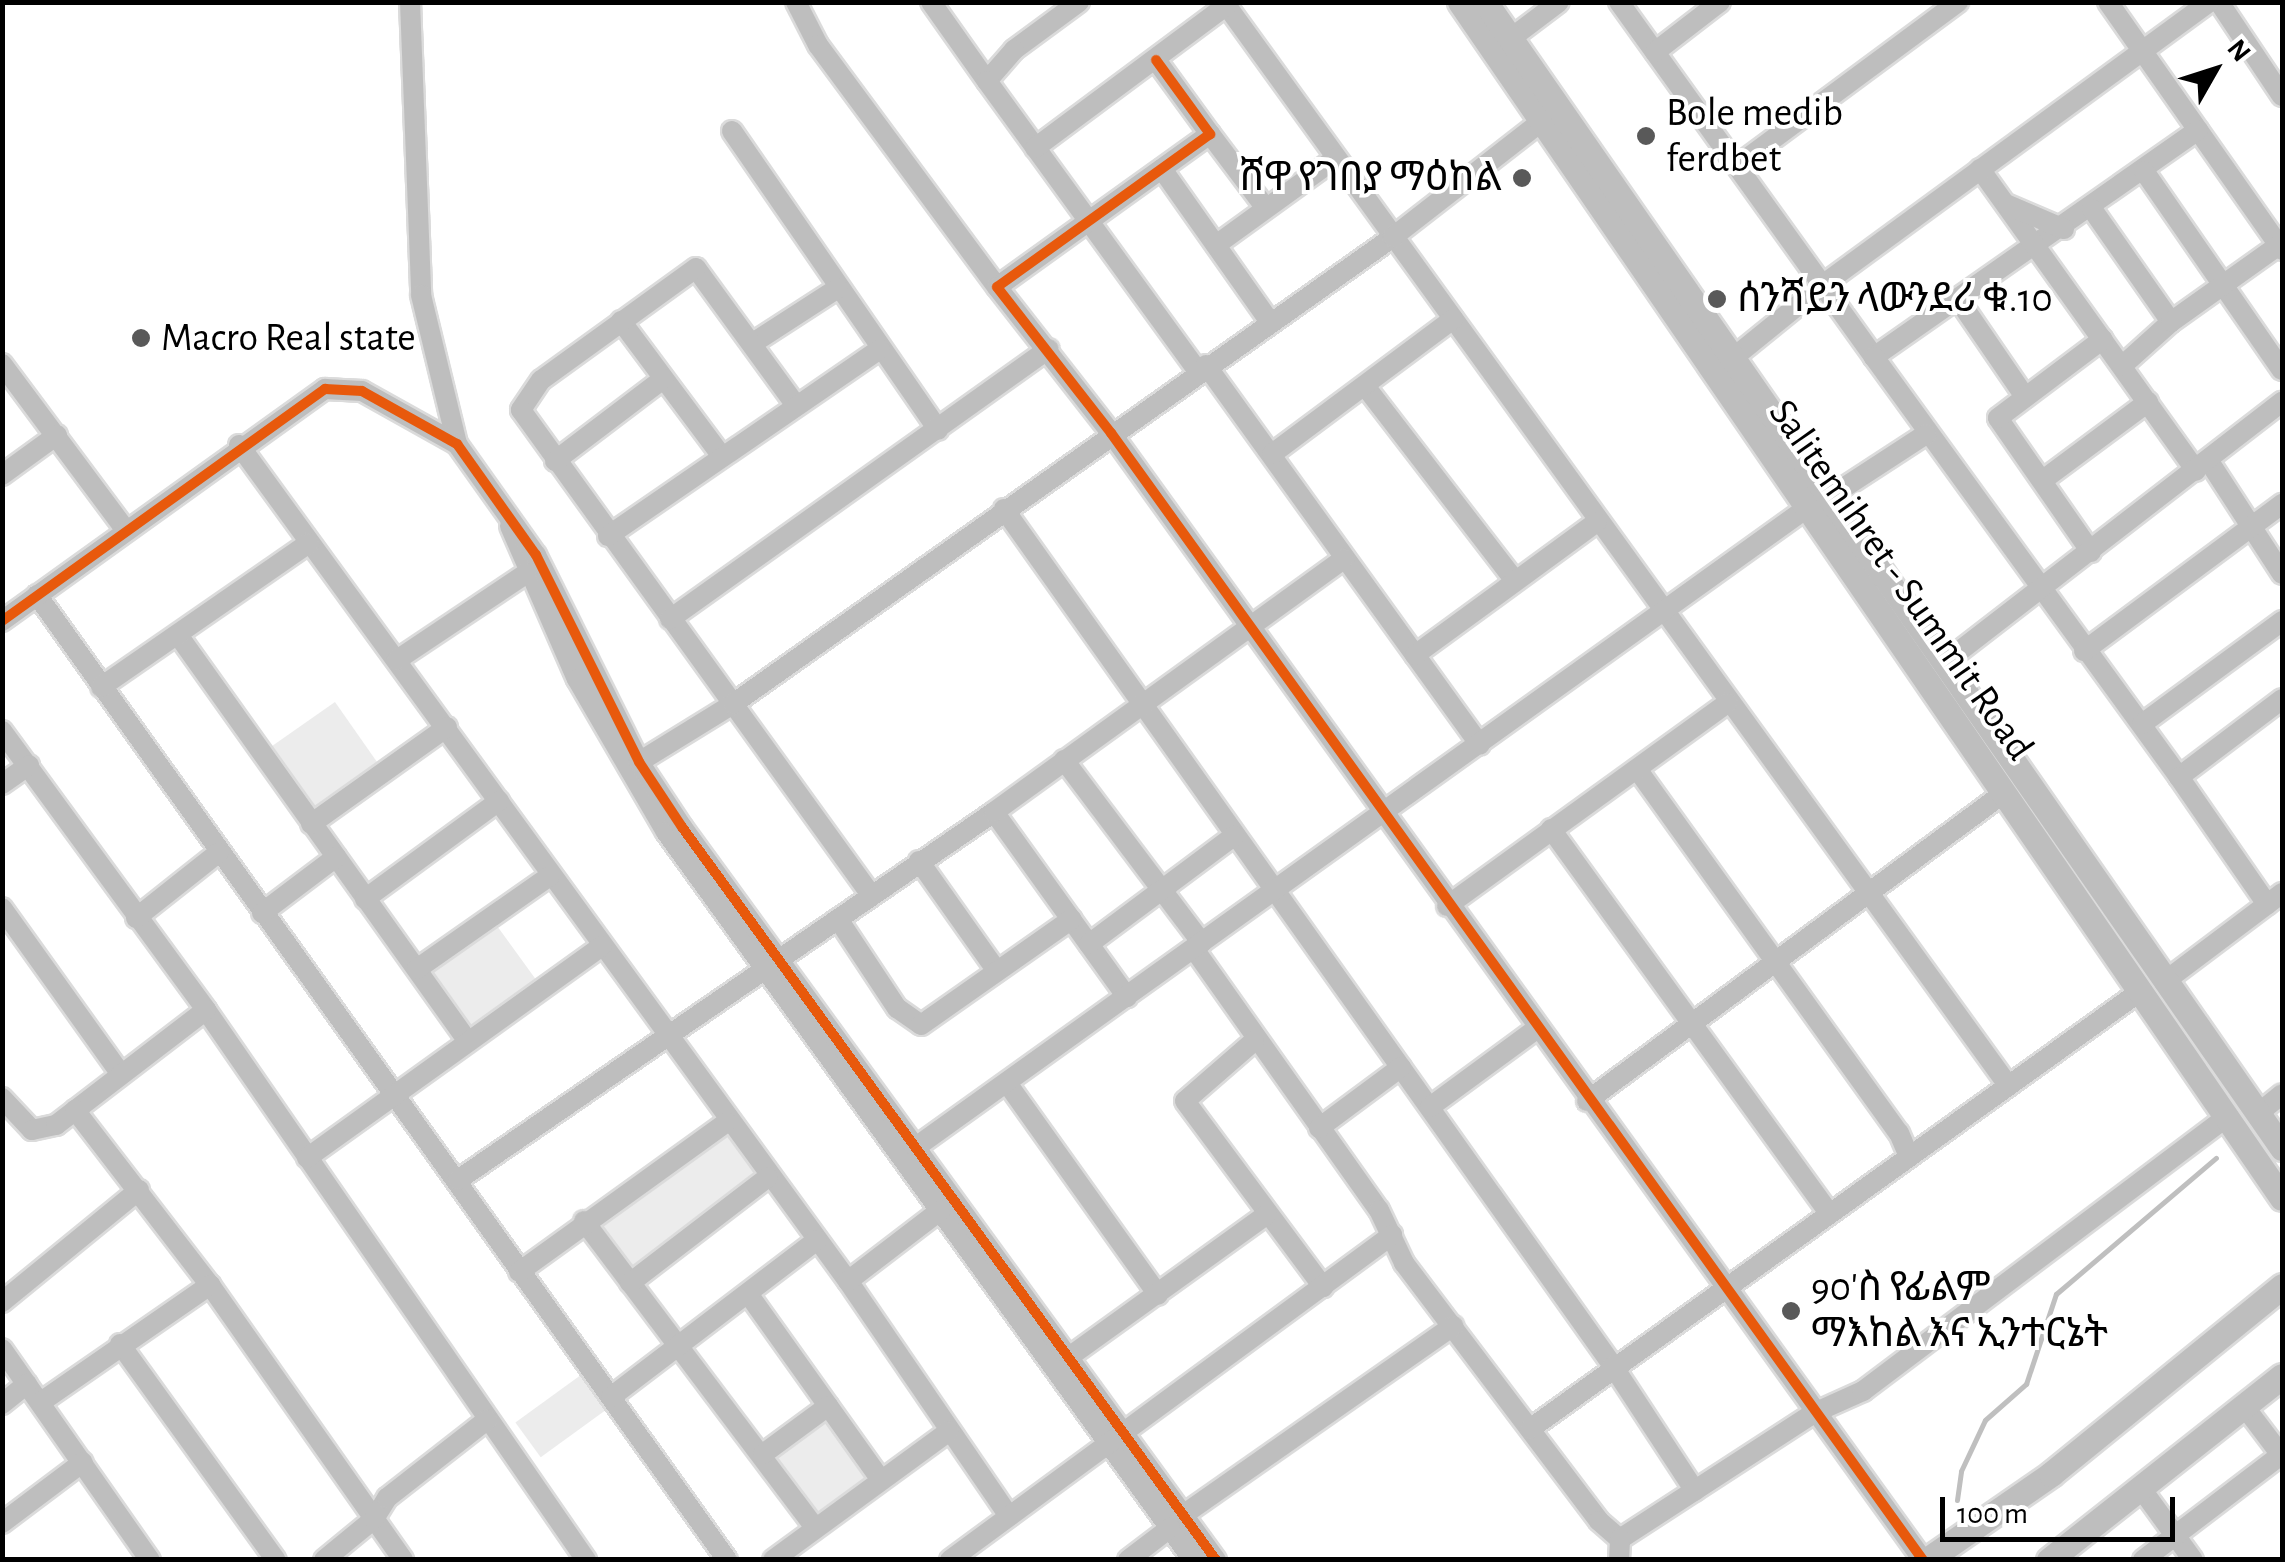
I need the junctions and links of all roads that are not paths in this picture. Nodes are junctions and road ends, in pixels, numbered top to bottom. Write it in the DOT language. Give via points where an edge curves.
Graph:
graph roads {
  1 [pos="410,2"];
  2 [pos="796,2"];
  3 [pos="931,2"];
  4 [pos="1079,2"];
  5 [pos="1460,2"];
  6 [pos="1485,2"];
  7 [pos="1559,2"];
  8 [pos="1619,2"];
  9 [pos="1720,2"];
  10 [pos="1958,2"];
  11 [pos="2108,2"];
  12 [pos="2208,2"];
  13 [pos="2218,2"];
  14 [pos="1225,4"];
  15 [pos="1510,39"];
  16 [pos="2143,50"];
  17 [pos="1654,52"];
  18 [pos="1156,60"];
  19 [pos="987,81"];
  20 [pos="2282,96"];
  21 [pos="1542,121"];
  22 [pos="732,130"];
  23 [pos="2198,130"];
  24 [pos="1210,134"];
  25 [pos="1035,148"];
  26 [pos="1336,158"];
  27 [pos="1738,166"];
  28 [pos="1162,169"];
  29 [pos="1980,169"];
  30 [pos="2144,171"];
  31 [pos="2006,205"];
  32 [pos="1265,206"];
  33 [pos="2092,209"];
  34 [pos="1088,221"];
  35 [pos="2064,229"];
  36 [pos="1393,237"];
  37 [pos="1216,245"];
  38 [pos="2281,248"];
  39 [pos="2037,249"];
  40 [pos="1824,284"];
  41 [pos="2224,284"];
  42 [pos="996,287"];
  43 [pos="838,288"];
  44 [pos="1958,299"];
  45 [pos="1453,319"];
  46 [pos="621,320"];
  47 [pos="1270,322"];
  48 [pos="2171,322"];
  49 [pos="2102,339"];
  50 [pos="752,342"];
  51 [pos="880,349"];
  52 [pos="1048,350"];
  53 [pos="1874,357"];
  54 [pos="2,364"];
  55 [pos="2122,366"];
  56 [pos="1721,367"];
  57 [pos="1202,368"];
  58 [pos="2282,370"];
  59 [pos="663,380"];
  60 [pos="1365,386"];
  61 [pos="2026,397"];
  62 [pos="2148,402"];
  63 [pos="2282,402"];
  64 [pos="795,404"];
  65 [pos="938,430"];
  66 [pos="1110,433"];
  67 [pos="1926,434"];
  68 [pos="57,435"];
  69 [pos="457,444"];
  70 [pos="239,445"];
  71 [pos="1272,454"];
  72 [pos="722,455"];
  73 [pos="554,461"];
  74 [pos="2203,467"];
  75 [pos="2,475"];
  76 [pos="2043,480"];
  77 [pos="1818,503"];
  78 [pos="2282,504"];
  79 [pos="1004,508"];
  80 [pos="509,519"];
  81 [pos="1597,522"];
  82 [pos="2252,527"];
  83 [pos="125,529"];
  84 [pos="608,536"];
  85 [pos="309,543"];
  86 [pos="2090,552"];
  87 [pos="1344,560"];
  88 [pos="526,573"];
  89 [pos="2282,574"];
  90 [pos="1515,582"];
  91 [pos="2043,590"];
  92 [pos="37,595"];
  93 [pos="1662,610"];
  94 [pos="670,618"];
  95 [pos="2,621"];
  96 [pos="2282,621"];
  97 [pos="1248,629"];
  98 [pos="178,635"];
  99 [pos="2084,651"];
  100 [pos="1415,655"];
  101 [pos="397,660"];
  102 [pos="1944,663"];
  103 [pos="102,687"];
  104 [pos="2282,699"];
  105 [pos="1727,703"];
  106 [pos="733,704"];
  107 [pos="1142,705"];
  108 [pos="2142,724"];
  109 [pos="447,727"];
  110 [pos="2,730"];
  111 [pos="1480,745"];
  112 [pos="1064,760"];
  113 [pos="639,762"];
  114 [pos="29,765"];
  115 [pos="1637,769"];
  116 [pos="2178,778"];
  117 [pos="2,784"];
  118 [pos="2004,793"];
  119 [pos="499,801"];
  120 [pos="994,812"];
  121 [pos="1381,814"];
  122 [pos="312,824"];
  123 [pos="1551,829"];
  124 [pos="1234,836"];
  125 [pos="218,852"];
  126 [pos="336,857"];
  127 [pos="919,860"];
  128 [pos="550,876"];
  129 [pos="1161,890"];
  130 [pos="1273,890"];
  131 [pos="1867,893"];
  132 [pos="871,895"];
  133 [pos="365,898"];
  134 [pos="2275,898"];
  135 [pos="1447,906"];
  136 [pos="2,908"];
  137 [pos="262,912"];
  138 [pos="136,918"];
  139 [pos="838,919"];
  140 [pos="1072,920"];
  141 [pos="1090,944"];
  142 [pos="602,946"];
  143 [pos="1198,946"];
  144 [pos="775,962"];
  145 [pos="1774,963"];
  146 [pos="417,969"];
  147 [pos="998,971"];
  148 [pos="2153,986"];
  149 [pos="1127,997"];
  150 [pos="206,1010"];
  151 [pos="1693,1024"];
  152 [pos="1536,1030"];
  153 [pos="664,1035"];
  154 [pos="468,1041"];
  155 [pos="1254,1042"];
  156 [pos="1401,1067"];
  157 [pos="120,1074"];
  158 [pos="1007,1083"];
  159 [pos="2008,1085"];
  160 [pos="2282,1094"];
  161 [pos="398,1095"];
  162 [pos="2,1098"];
  163 [pos="1588,1101"];
  164 [pos="1430,1108"];
  165 [pos="74,1110"];
  166 [pos="2260,1112"];
  167 [pos="2228,1116"];
  168 [pos="727,1122"];
  169 [pos="1319,1128"];
  170 [pos="916,1147"];
  171 [pos="2282,1148"];
  172 [pos="1909,1157"];
  173 [pos="307,1158"];
  174 [pos="768,1177"];
  175 [pos="458,1180"];
  176 [pos="140,1190"];
  177 [pos="2282,1198"];
  178 [pos="941,1210"];
  179 [pos="1830,1213"];
  180 [pos="1267,1214"];
  181 [pos="584,1221"];
  182 [pos="1392,1235"];
  183 [pos="816,1240"];
  184 [pos="519,1272"];
  185 [pos="848,1281"];
  186 [pos="630,1283"];
  187 [pos="210,1286"];
  188 [pos="1324,1286"];
  189 [pos="1723,1286"];
  190 [pos="2282,1286"];
  191 [pos="749,1295"];
  192 [pos="1158,1295"];
  193 [pos="2,1302"];
  194 [pos="1453,1326"];
  195 [pos="120,1344"];
  196 [pos="679,1347"];
  197 [pos="2,1349"];
  198 [pos="1070,1356"];
  199 [pos="1613,1366"];
  200 [pos="2282,1376"];
  201 [pos="27,1384"];
  202 [pos="611,1397"];
  203 [pos="41,1402"];
  204 [pos="2,1404"];
  205 [pos="828,1406"];
  206 [pos="2244,1406"];
  207 [pos="1814,1412"];
  208 [pos="487,1420"];
  209 [pos="1530,1429"];
  210 [pos="949,1430"];
  211 [pos="1115,1439"];
  212 [pos="763,1454"];
  213 [pos="2282,1455"];
  214 [pos="83,1462"];
  215 [pos="881,1480"];
  216 [pos="2140,1488"];
  217 [pos="1695,1491"];
  218 [pos="1009,1516"];
  219 [pos="374,1519"];
  220 [pos="1177,1521"];
  221 [pos="2,1523"];
  222 [pos="815,1528"];
  223 [pos="2176,1536"];
  224 [pos="1620,1549"];
  225 [pos="964,1555"];
  226 [pos="150,1560"];
  227 [pos="276,1560"];
  228 [pos="324,1560"];
  229 [pos="403,1560"];
  230 [pos="586,1560"];
  231 [pos="726,1560"];
  232 [pos="773,1560"];
  233 [pos="1128,1560"];
  234 [pos="1193,1560"];
  235 [pos="1216,1560"];
  236 [pos="1925,1560"];
  237 [pos="2049,1560"];
  238 [pos="2143,1560"];
  239 [pos="2192,1560"];
  1 -- 69 [label="street" via="422,296"];
  2 -- 42 [label="street" via="818,45"];
  3 -- 19 [label="street"];
  4 -- 19 [label="street" via="1014,50"];
  5 -- 21 [label="main road, Salitemihret - Summit Road"];
  6 -- 15 [label="main road"];
  7 -- 15 [label="street"];
  8 -- 17 [label="street"];
  9 -- 17 [label="street"];
  10 -- 27 [label="street"];
  11 -- 16 [label="street"];
  12 -- 16 [label="street"];
  13 -- 20 [label="street"];
  14 -- 18 [label="street"];
  14 -- 26 [label="street"];
  15 -- 56 [label="main road"];
  16 -- 23 [label="street"];
  16 -- 29 [label="street"];
  17 -- 27 [label="street"];
  18 -- 24 [label="street"];
  18 -- 25 [label="street"];
  19 -- 25 [label="street"];
  21 -- 36 [label="street"];
  21 -- 56 [label="main road, Salitemihret - Summit Road"];
  22 -- 43 [label="street"];
  23 -- 30 [label="street"];
  23 -- 38 [label="street"];
  24 -- 28 [label="street"];
  24 -- 32 [label="street"];
  25 -- 34 [label="street"];
  26 -- 32 [label="street"];
  26 -- 36 [label="street"];
  27 -- 40 [label="street"];
  28 -- 34 [label="street"];
  28 -- 37 [label="street"];
  29 -- 31 [label="street"];
  29 -- 40 [label="street"];
  30 -- 33 [label="street"];
  30 -- 41 [label="street"];
  31 -- 35 [label="street"];
  31 -- 39 [label="street"];
  32 -- 37 [label="street"];
  33 -- 35 [label="street"];
  33 -- 48 [label="street"];
  34 -- 42 [label="street"];
  34 -- 57 [label="street"];
  35 -- 39 [label="street"];
  36 -- 45 [label="street"];
  36 -- 47 [label="street"];
  37 -- 47 [label="street"];
  38 -- 41 [label="street"];
  39 -- 44 [label="street"];
  39 -- 49 [label="street"];
  40 -- 53 [label="street"];
  40 -- 56 [label="street"];
  41 -- 48 [label="street"];
  41 -- 58 [label="street"];
  42 -- 52 [label="street"];
  43 -- 50 [label="street"];
  43 -- 51 [label="street"];
  44 -- 53 [label="street"];
  44 -- 61 [label="street"];
  45 -- 60 [label="street"];
  45 -- 81 [label="street"];
  46 -- 50 [label="street" via="696,268"];
  46 -- 59 [label="street"];
  46 -- 73 [label="street" via="522,400 523,418"];
  47 -- 57 [label="street"];
  48 -- 55 [label="street"];
  49 -- 55 [label="street"];
  49 -- 61 [label="street"];
  50 -- 64 [label="street"];
  51 -- 64 [label="street"];
  51 -- 65 [label="street"];
  52 -- 65 [label="street"];
  52 -- 66 [label="street"];
  53 -- 67 [label="street"];
  54 -- 68 [label="street"];
  55 -- 62 [label="street"];
  56 -- 77 [label="main road, Salitemihret - Summit Road"];
  57 -- 66 [label="street"];
  57 -- 71 [label="street"];
  59 -- 72 [label="street"];
  59 -- 73 [label="street"];
  60 -- 71 [label="street"];
  60 -- 90 [label="street"];
  61 -- 76 [label="street" via="1998,424"];
  62 -- 74 [label="street"];
  62 -- 76 [label="street"];
  63 -- 74 [label="street"];
  64 -- 72 [label="street"];
  65 -- 94 [label="street"];
  66 -- 79 [label="street"];
  66 -- 97 [label="street"];
  67 -- 77 [label="street"];
  67 -- 91 [label="street"];
  68 -- 75 [label="street"];
  68 -- 83 [label="street"];
  69 -- 70 [label="street" via="362,391 340,386 299,404"];
  69 -- 80 [label="street"];
  70 -- 83 [label="street"];
  70 -- 85 [label="street"];
  71 -- 87 [label="street"];
  72 -- 84 [label="street"];
  73 -- 84 [label="street"];
  74 -- 82 [label="street"];
  74 -- 86 [label="street"];
  76 -- 86 [label="street"];
  77 -- 93 [label="street"];
  77 -- 102 [label="main road"];
  77 -- 118 [label="main road, Salitemihret - Summit Road"];
  78 -- 82 [label="street"];
  79 -- 106 [label="street"];
  79 -- 107 [label="street"];
  80 -- 88 [label="street"];
  80 -- 113 [label="street" via="536,555"];
  81 -- 90 [label="street"];
  81 -- 93 [label="street"];
  82 -- 89 [label="street"];
  82 -- 99 [label="street"];
  83 -- 92 [label="street"];
  84 -- 94 [label="street"];
  85 -- 98 [label="street"];
  85 -- 101 [label="street"];
  86 -- 91 [label="street"];
  87 -- 97 [label="street"];
  87 -- 100 [label="street"];
  88 -- 101 [label="street"];
  88 -- 144 [label="street" via="627,772"];
  90 -- 100 [label="street"];
  91 -- 99 [label="street"];
  91 -- 102 [label="street"];
  92 -- 95 [label="street"];
  92 -- 103 [label="street"];
  93 -- 105 [label="street"];
  93 -- 111 [label="street"];
  94 -- 106 [label="street"];
  96 -- 108 [label="street"];
  97 -- 107 [label="street"];
  97 -- 121 [label="street"];
  98 -- 103 [label="street"];
  98 -- 122 [label="street"];
  99 -- 108 [label="street"];
  100 -- 111 [label="street"];
  101 -- 109 [label="street"];
  102 -- 148 [label="main road"];
  103 -- 125 [label="street"];
  104 -- 116 [label="street"];
  105 -- 115 [label="street"];
  105 -- 131 [label="street"];
  106 -- 113 [label="street"];
  106 -- 132 [label="street"];
  107 -- 112 [label="street"];
  107 -- 124 [label="street"];
  108 -- 116 [label="street"];
  109 -- 119 [label="street"];
  109 -- 122 [label="street"];
  110 -- 114 [label="street"];
  111 -- 121 [label="street"];
  112 -- 120 [label="street"];
  112 -- 129 [label="street"];
  113 -- 144 [label="street"];
  114 -- 117 [label="street"];
  114 -- 138 [label="street"];
  115 -- 123 [label="street"];
  115 -- 145 [label="street"];
  116 -- 134 [label="street"];
  118 -- 131 [label="street"];
  118 -- 148 [label="main road, Salitemihret - Summit Road"];
  119 -- 128 [label="street"];
  119 -- 133 [label="street"];
  120 -- 127 [label="street"];
  120 -- 140 [label="street"];
  121 -- 130 [label="street"];
  121 -- 135 [label="street"];
  122 -- 126 [label="street"];
  123 -- 135 [label="street"];
  123 -- 151 [label="street"];
  124 -- 129 [label="street"];
  124 -- 130 [label="street"];
  125 -- 137 [label="street"];
  125 -- 138 [label="street"];
  126 -- 133 [label="street"];
  126 -- 137 [label="street"];
  127 -- 132 [label="street"];
  127 -- 147 [label="street"];
  128 -- 142 [label="street"];
  128 -- 146 [label="street"];
  129 -- 141 [label="street"];
  129 -- 143 [label="street"];
  130 -- 143 [label="street"];
  130 -- 156 [label="street"];
  131 -- 145 [label="street"];
  131 -- 159 [label="street"];
  132 -- 139 [label="street"];
  133 -- 146 [label="street"];
  134 -- 148 [label="street"];
  135 -- 152 [label="street"];
  136 -- 157 [label="street"];
  137 -- 161 [label="street"];
  138 -- 150 [label="street"];
  139 -- 144 [label="street"];
  139 -- 147 [label="street" via="913,1024"];
  140 -- 141 [label="street"];
  140 -- 147 [label="street"];
  141 -- 149 [label="street"];
  142 -- 153 [label="street"];
  142 -- 154 [label="street"];
  143 -- 149 [label="street"];
  143 -- 155 [label="street"];
  144 -- 153 [label="street"];
  144 -- 170 [label="street"];
  144 -- 178 [label="street"];
  145 -- 151 [label="street"];
  145 -- 172 [label="street" via="1900,1133"];
  146 -- 154 [label="street"];
  148 -- 159 [label="street"];
  148 -- 166 [label="main road" via="2178,1003"];
  148 -- 167 [label="main road, Salitemihret - Summit Road"];
  149 -- 158 [label="street"];
  150 -- 157 [label="street"];
  150 -- 173 [label="street"];
  151 -- 163 [label="street"];
  151 -- 179 [label="street"];
  152 -- 163 [label="street"];
  152 -- 164 [label="street"];
  153 -- 168 [label="street"];
  153 -- 175 [label="street"];
  154 -- 161 [label="street"];
  155 -- 169 [label="street"];
  155 -- 180 [label="street" via="1186,1101"];
  156 -- 164 [label="street"];
  156 -- 169 [label="street"];
  157 -- 165 [label="street"];
  158 -- 170 [label="street"];
  158 -- 192 [label="street"];
  159 -- 172 [label="street"];
  160 -- 166 [label="street"];
  161 -- 173 [label="street"];
  161 -- 175 [label="street"];
  162 -- 165 [label="street" via="32,1130 56,1125"];
  163 -- 189 [label="street"];
  164 -- 199 [label="street"];
  165 -- 176 [label="street"];
  166 -- 171 [label="main road"];
  167 -- 177 [label="main road, Salitemihret - Summit Road"];
  167 -- 207 [label="street" via="1863,1391"];
  168 -- 174 [label="street"];
  168 -- 181 [label="street"];
  169 -- 182 [label="street"];
  170 -- 198 [label="street"];
  172 -- 179 [label="street"];
  173 -- 208 [label="street"];
  174 -- 183 [label="street"];
  174 -- 186 [label="street"];
  175 -- 184 [label="street"];
  176 -- 187 [label="street"];
  176 -- 193 [label="street"];
  178 -- 185 [label="street"];
  178 -- 211 [label="street"];
  179 -- 189 [label="street"];
  180 -- 188 [label="street"];
  180 -- 192 [label="street"];
  181 -- 184 [label="street"];
  181 -- 186 [label="street"];
  182 -- 188 [label="street"];
  182 -- 194 [label="street" via="1396,1252"];
  183 -- 185 [label="street"];
  183 -- 191 [label="street"];
  184 -- 202 [label="street"];
  185 -- 210 [label="street"];
  186 -- 196 [label="street"];
  187 -- 195 [label="street"];
  187 -- 219 [label="street"];
  188 -- 211 [label="street"];
  189 -- 199 [label="street"];
  189 -- 207 [label="street"];
  190 -- 236 [label="main road" via="2051,1474"];
  191 -- 196 [label="street"];
  191 -- 205 [label="street"];
  192 -- 198 [label="street"];
  194 -- 209 [label="street"];
  194 -- 220 [label="street"];
  195 -- 203 [label="street"];
  195 -- 227 [label="street"];
  196 -- 202 [label="street"];
  196 -- 212 [label="street"];
  197 -- 201 [label="street"];
  198 -- 211 [label="street"];
  199 -- 209 [label="street"];
  199 -- 217 [label="street"];
  200 -- 206 [label="main road"];
  201 -- 203 [label="street"];
  201 -- 204 [label="street"];
  202 -- 231 [label="street"];
  203 -- 214 [label="street"];
  205 -- 212 [label="street"];
  205 -- 215 [label="street"];
  206 -- 213 [label="street"];
  206 -- 216 [label="main road"];
  207 -- 217 [label="street"];
  207 -- 236 [label="street"];
  208 -- 219 [label="street" via="387,1498"];
  208 -- 230 [label="street"];
  209 -- 224 [label="street"];
  210 -- 215 [label="street"];
  210 -- 218 [label="street"];
  211 -- 218 [label="street"];
  211 -- 220 [label="street"];
  212 -- 222 [label="street"];
  213 -- 223 [label="street"];
  214 -- 221 [label="street"];
  214 -- 226 [label="street"];
  215 -- 222 [label="street"];
  216 -- 223 [label="street"];
  216 -- 237 [label="main road"];
  217 -- 224 [label="street"];
  218 -- 225 [label="street"];
  219 -- 228 [label="street"];
  219 -- 229 [label="street"];
  220 -- 233 [label="street"];
  220 -- 234 [label="street"];
  220 -- 235 [label="street"];
  222 -- 232 [label="street"];
  223 -- 238 [label="street"];
  223 -- 239 [label="street"];
}
